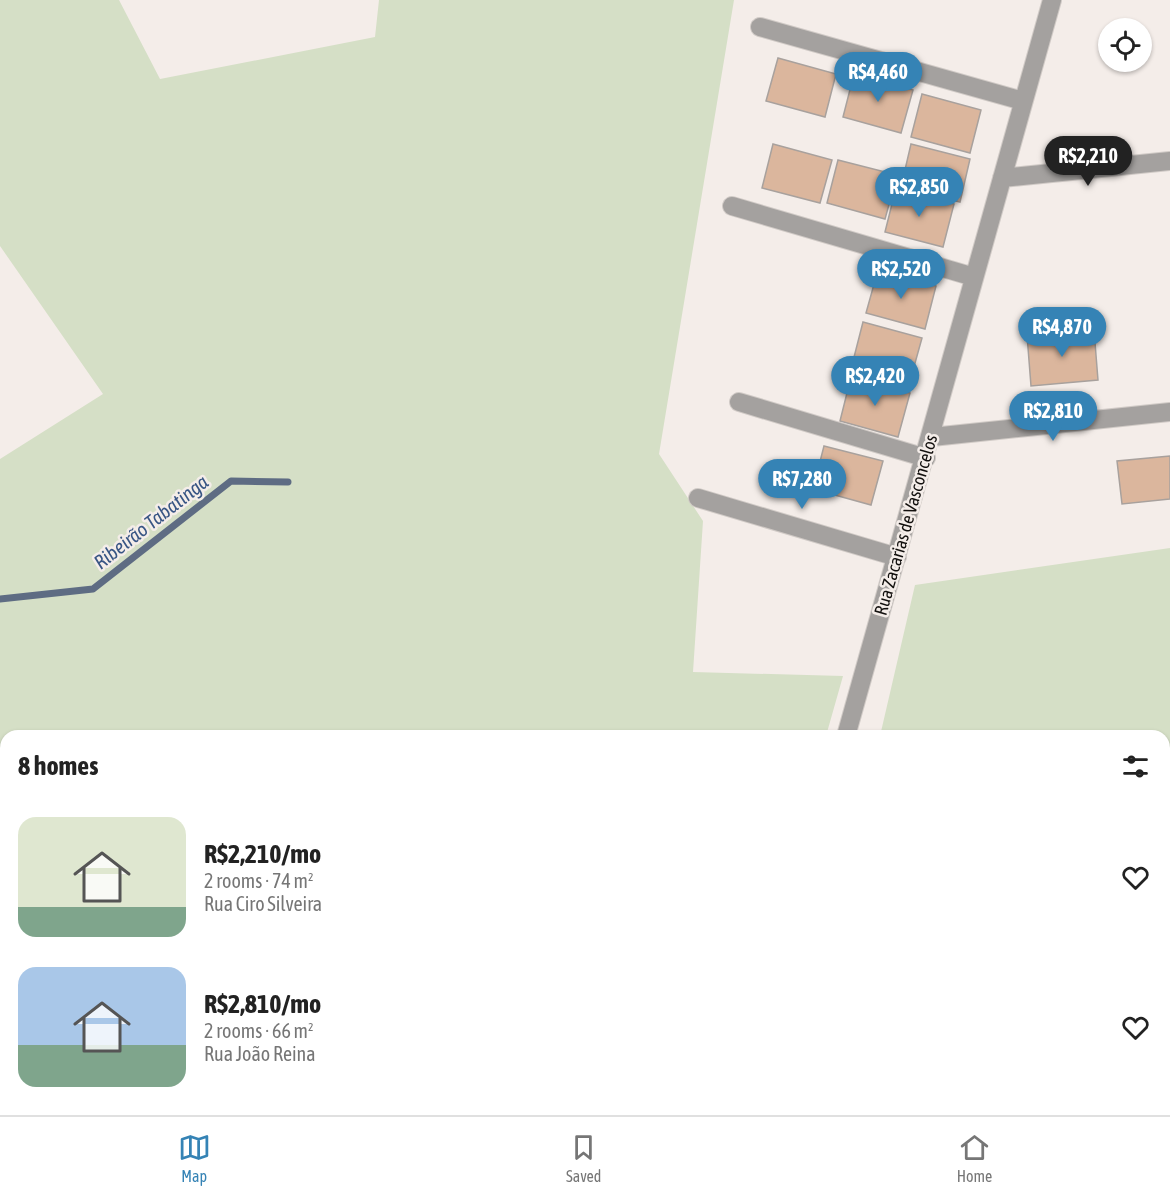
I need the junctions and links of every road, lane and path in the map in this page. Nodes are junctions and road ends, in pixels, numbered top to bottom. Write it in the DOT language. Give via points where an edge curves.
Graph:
graph roads {
  1 [pos="1052,0"];
  2 [pos="760,27"];
  3 [pos="1023,101"];
  4 [pos="1170,161"];
  5 [pos="1002,178"];
  6 [pos="732,206"];
  7 [pos="974,277"];
  8 [pos="739,402"];
  9 [pos="1170,412"];
  10 [pos="932,437"];
  11 [pos="926,458"];
  12 [pos="698,498"];
  13 [pos="897,556"];
  14 [pos="848,730"];
  1 -- 3 [label="street, Rua Zacarias de Vasconcelos"];
  2 -- 3 [label="street"];
  3 -- 5 [label="street, Rua Zacarias de Vasconcelos"];
  4 -- 5 [label="street"];
  5 -- 7 [label="street, Rua Zacarias de Vasconcelos"];
  6 -- 7 [label="street"];
  7 -- 10 [label="street, Rua Zacarias de Vasconcelos"];
  8 -- 11 [label="street"];
  9 -- 10 [label="street"];
  10 -- 11 [label="street, Rua Zacarias de Vasconcelos"];
  11 -- 13 [label="street, Rua Zacarias de Vasconcelos"];
  12 -- 13 [label="street"];
  13 -- 14 [label="street, Rua Zacarias de Vasconcelos"];
}
